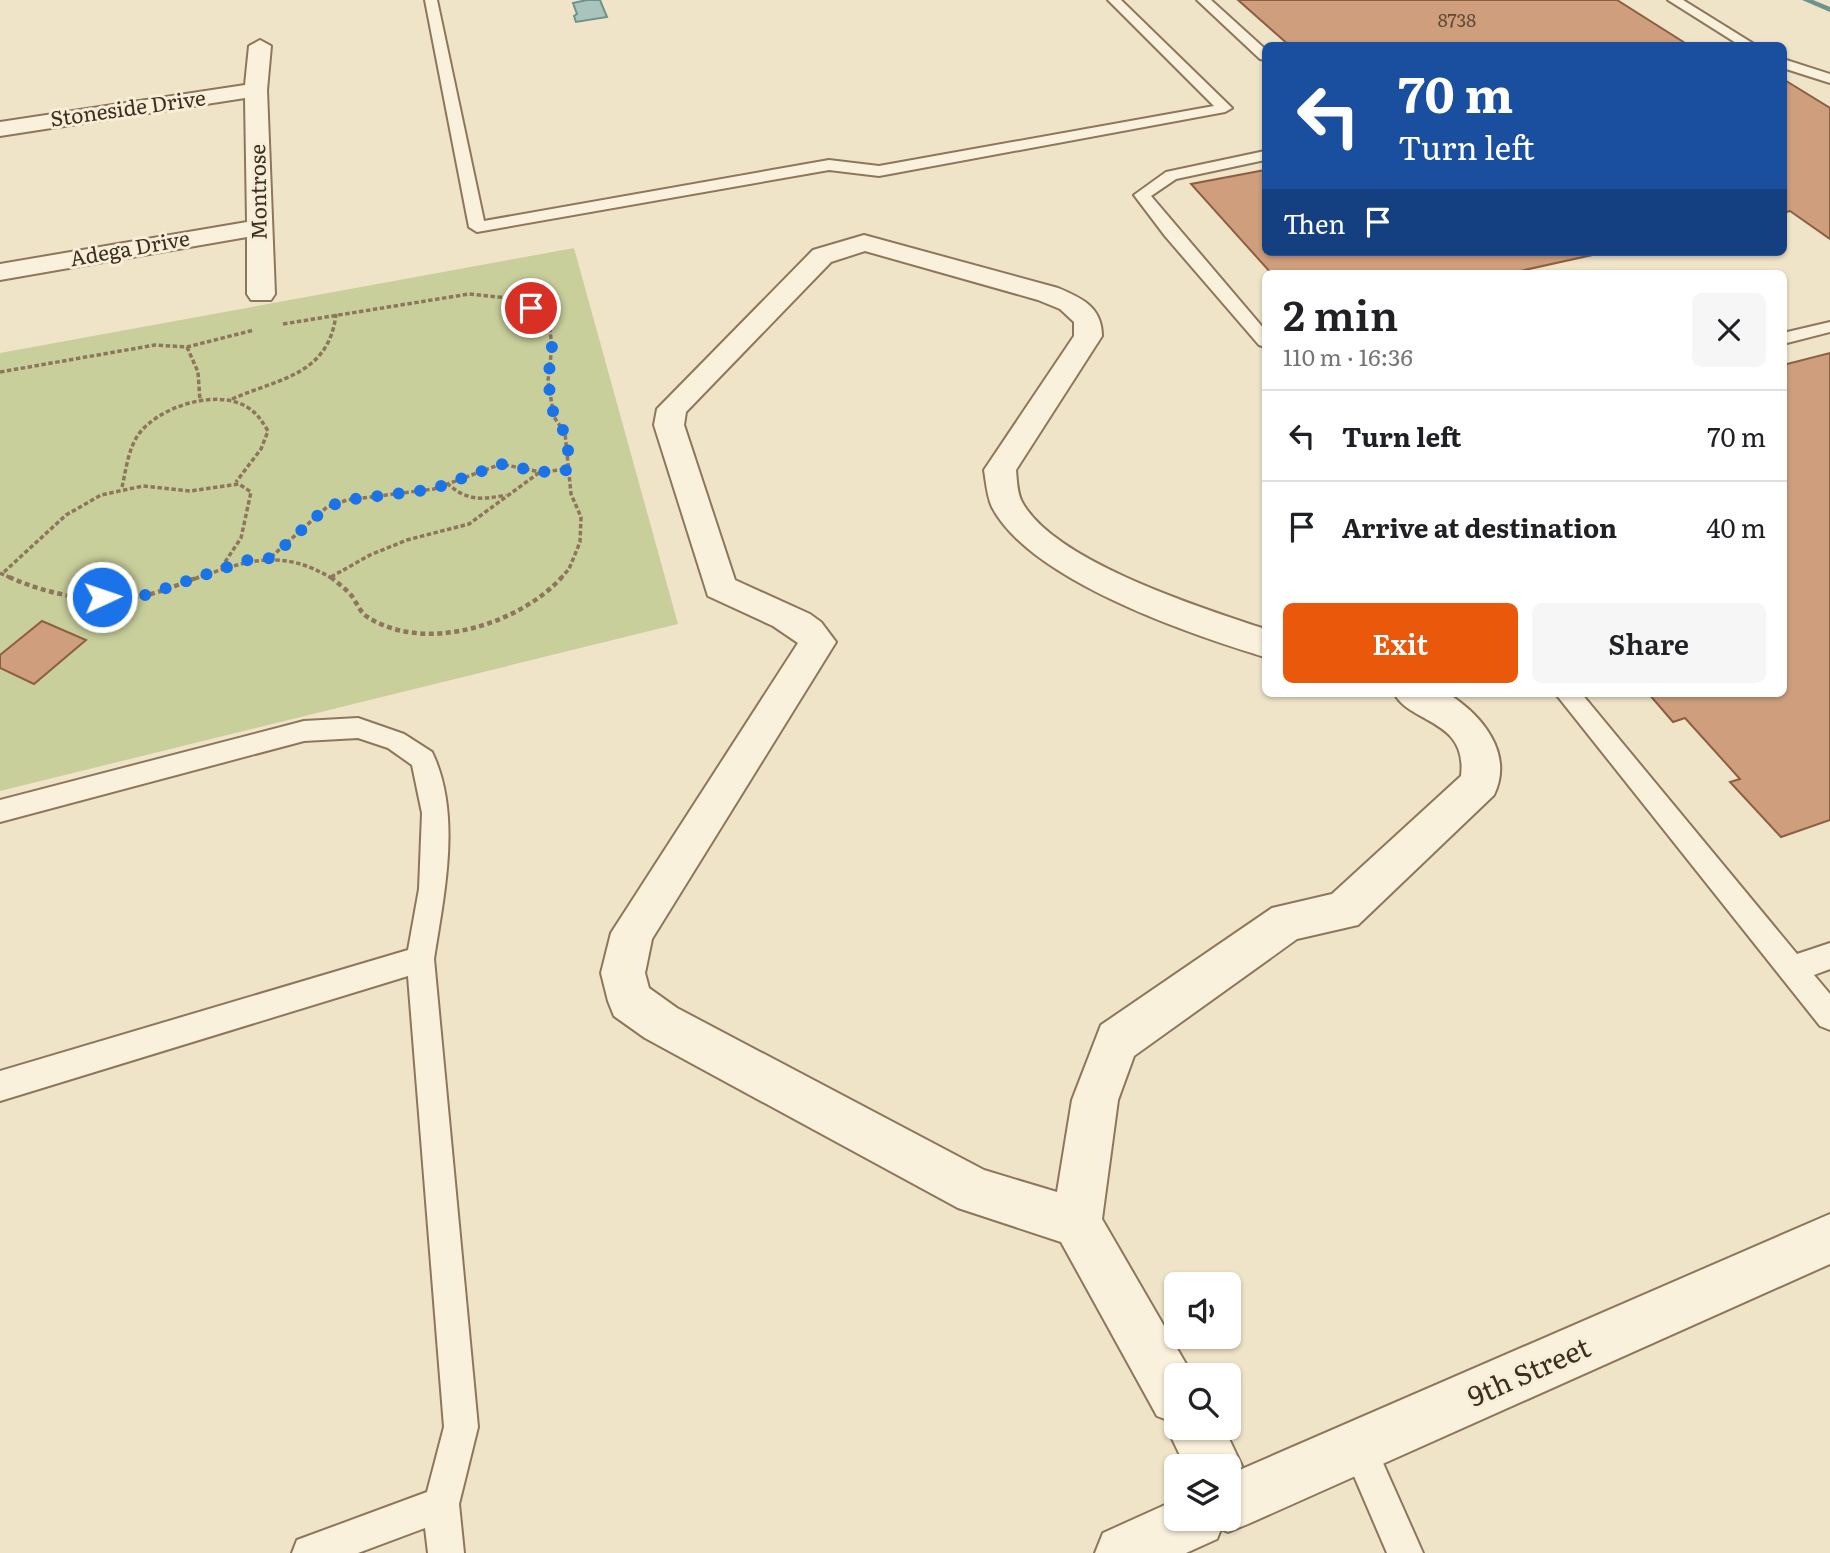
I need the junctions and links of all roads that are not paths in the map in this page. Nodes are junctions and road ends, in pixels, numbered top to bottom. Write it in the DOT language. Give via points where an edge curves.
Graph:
graph roads {
  1 [pos="431,0"];
  2 [pos="1114,0"];
  3 [pos="1203,0"];
  4 [pos="1674,0"];
  5 [pos="1744,42"];
  6 [pos="260,46"];
  7 [pos="1262,53"];
  8 [pos="1787,64"];
  9 [pos="1830,79"];
  10 [pos="256,90"];
  11 [pos="0,128"];
  12 [pos="1262,157"];
  13 [pos="260,227"];
  14 [pos="0,272"];
  15 [pos="261,293"];
  16 [pos="1830,327"];
  17 [pos="1262,338"];
  18 [pos="1787,338"];
  19 [pos="1262,642"];
  20 [pos="1424,697"];
  21 [pos="1570,697"];
  22 [pos="0,811"];
  23 [pos="1830,956"];
  24 [pos="420,959"];
  25 [pos="1792,969"];
  26 [pos="1830,1016"];
  27 [pos="0,1086"];
  28 [pos="1077,1223"];
  29 [pos="1830,1240"];
  30 [pos="1164,1376"];
  31 [pos="1359,1448"];
  32 [pos="1241,1489"];
  33 [pos="441,1504"];
  34 [pos="1164,1529"];
  35 [pos="310,1553"];
  36 [pos="446,1553"];
  37 [pos="1123,1553"];
  38 [pos="1405,1553"];
  1 -- 2 [label="lane" via="477,227 829,165 879,171 1225,108"];
  3 -- 7 [label="lane"];
  4 -- 5 [label="lane"];
  6 -- 10 [label="street, Montrose"];
  8 -- 9 [label="lane"];
  10 -- 11 [label="street, Stoneside Drive"];
  10 -- 13 [label="street, Montrose"];
  12 -- 17 [label="lane" via="1171,176 1142,195"];
  13 -- 14 [label="street, Adega Drive"];
  13 -- 15 [label="street, Montrose"];
  16 -- 18 [label="lane"];
  19 -- 28 [label="street" via="1073,566 1034,539 1008,505 1000,470 1087,336 1088,320 1070,303 1048,294 864,243 841,248 822,256 672,409 669,425 720,587 809,629 818,642 632,933 623,973 630,1001 660,1023 975,1191"];
  20 -- 28 [label="street" via="1462,726 1482,756 1479,783 1343,911 1287,922 1117,1041 1095,1100"];
  21 -- 25 [label="lane"];
  22 -- 24 [label="lane" via="304,731 358,728 396,741 422,759 435,813 432,889"];
  23 -- 25 [label="lane"];
  24 -- 27 [label="lane"];
  24 -- 33 [label="lane" via="461,1427"];
  25 -- 26 [label="lane"];
  28 -- 30 [label="street"];
  29 -- 31 [label="street, 9th Street"];
  31 -- 32 [label="street, 9th Street"];
  31 -- 38 [label="lane"];
  33 -- 35 [label="lane"];
  33 -- 36 [label="lane"];
  34 -- 37 [label="street, 9th Street"];
}
